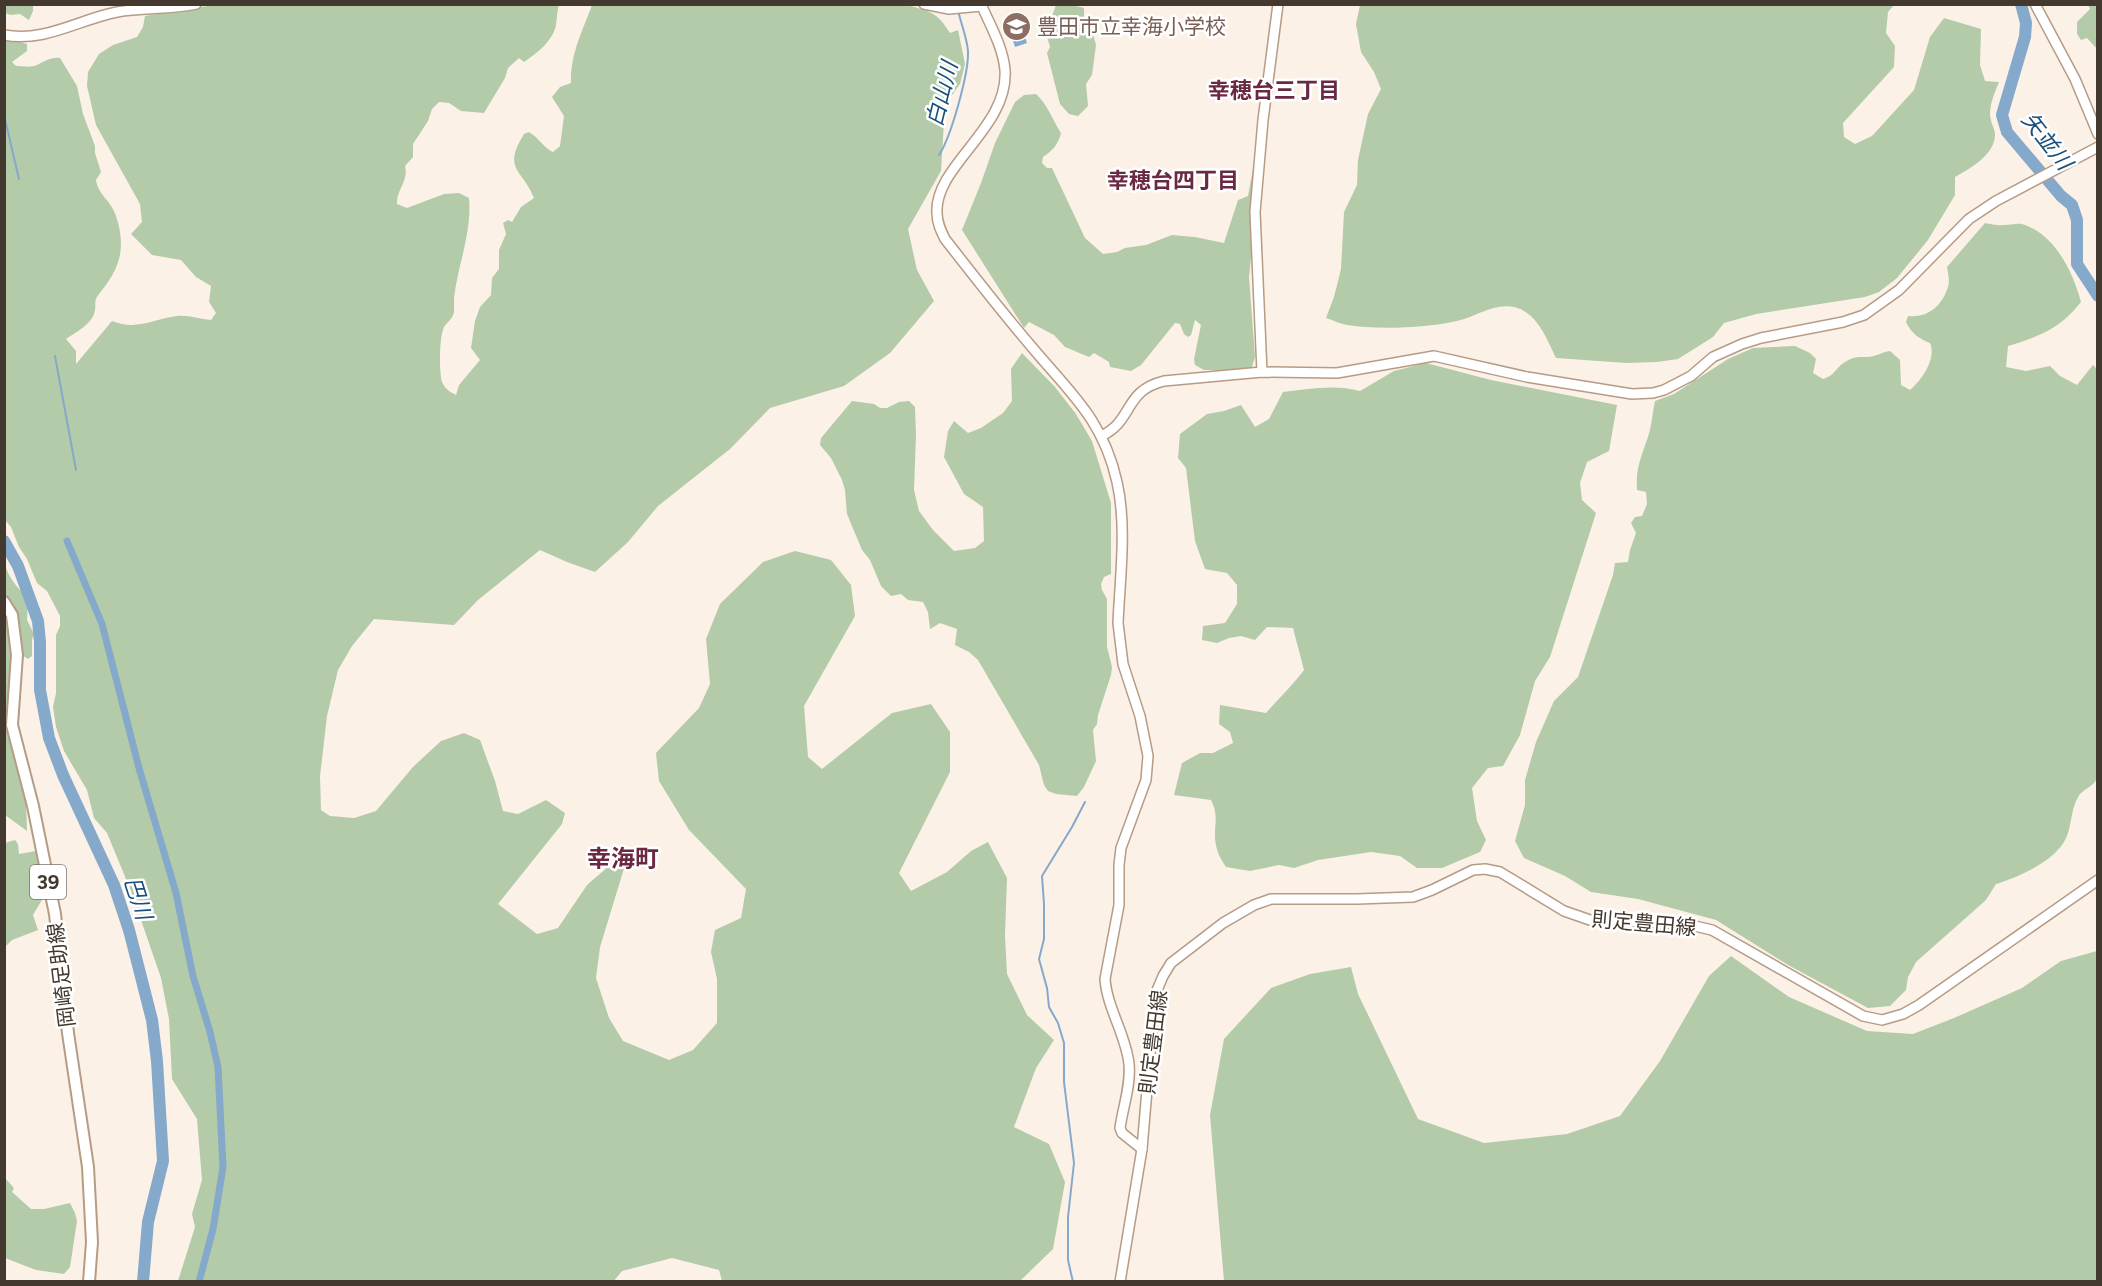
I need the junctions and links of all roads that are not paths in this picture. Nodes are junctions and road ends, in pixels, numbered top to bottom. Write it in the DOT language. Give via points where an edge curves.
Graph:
graph roads {
  1 [pos="196,4"];
  2 [pos="924,4"];
  3 [pos="1278,4"];
  4 [pos="2035,4"];
  5 [pos="982,5"];
  6 [pos="4,35"];
  7 [pos="2097,134"];
  8 [pos="2097,147"];
  9 [pos="1262,372"];
  10 [pos="1101,436"];
  11 [pos="4,602"];
  12 [pos="2097,880"];
  13 [pos="1142,1149"];
  14 [pos="89,1281"];
  15 [pos="1120,1281"];
  1 -- 6 [label="main road" via="115,13 41,34"];
  2 -- 5 [label="main road" via="949,9"];
  3 -- 9 [label="main road" via="1255,212"];
  4 -- 7 [label="main road" via="2075,80"];
  5 -- 10 [label="main road" via="1003,60 1004,88 993,116 942,188 936,211 938,223 945,239 1086,410"];
  8 -- 9 [label="main road" via="1969,219 1899,290 1864,315 1742,344 1713,357 1664,390 1632,394 1527,377 1434,356 1337,373"];
  9 -- 10 [label="main road" via="1152,384 1138,394 1117,426"];
  10 -- 13 [label="main road" via="1113,466 1120,501 1118,623 1123,664 1148,756 1146,780 1121,848 1119,905 1105,979 1129,1061 1120,1128"];
  11 -- 14 [label="main road, 岡崎足助線 / 39" via="12,615 17,655 12,725 55,914 88,1167 92,1242"];
  12 -- 13 [label="main road, 則定豊田線" via="1918,1005 1882,1020 1863,1017 1712,930 1686,924 1590,920 1564,912 1500,872 1473,870 1413,897 1271,899 1223,923 1171,963 1163,976 1152,1016"];
  13 -- 15 [label="main road, 則定豊田線"];
}
